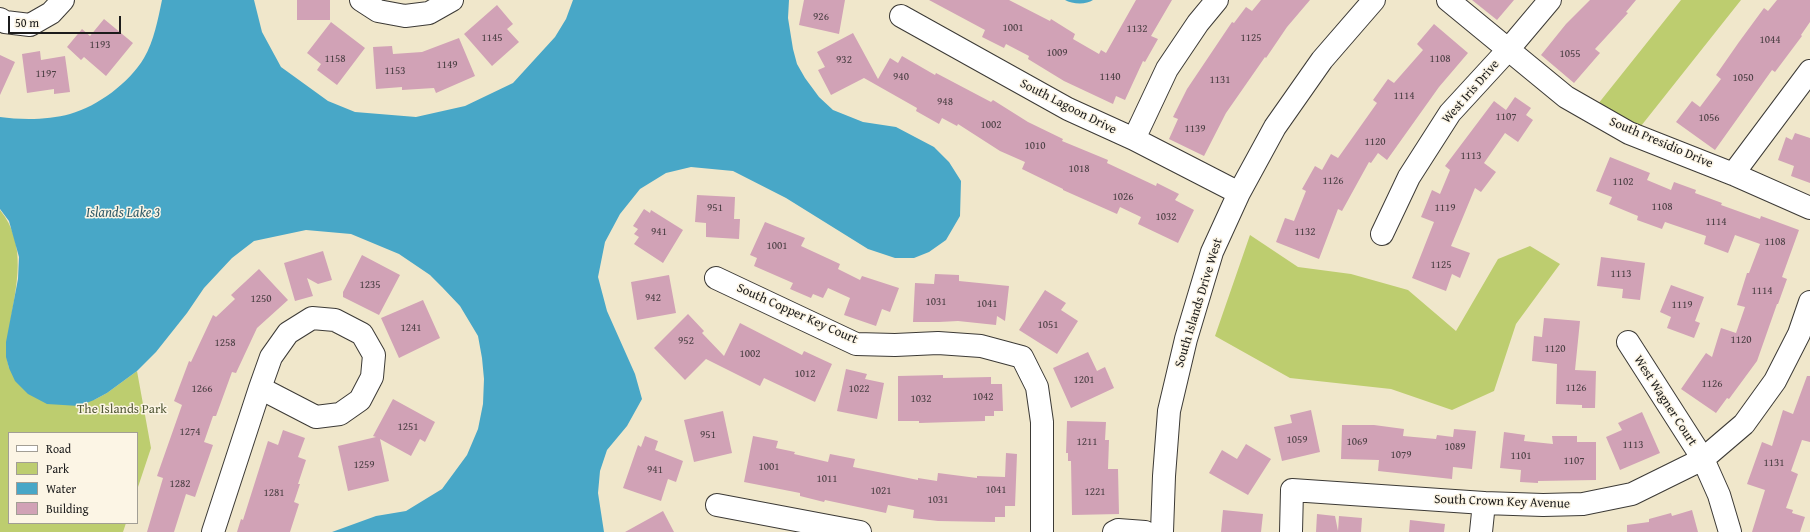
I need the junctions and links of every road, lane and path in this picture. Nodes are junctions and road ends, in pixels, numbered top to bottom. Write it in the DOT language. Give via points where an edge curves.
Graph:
graph roads {
  1 [pos="361,0"];
  2 [pos="452,0"];
  3 [pos="1217,0"];
  4 [pos="1374,0"];
  5 [pos="1448,0"];
  6 [pos="1550,0"];
  7 [pos="56,7"];
  8 [pos="901,16"];
  9 [pos="0,19"];
  10 [pos="1507,50"];
  11 [pos="1810,71"];
  12 [pos="1134,139"];
  13 [pos="1733,174"];
  14 [pos="1239,193"];
  15 [pos="1810,208"];
  16 [pos="1382,234"];
  17 [pos="716,278"];
  18 [pos="1810,302"];
  19 [pos="1628,342"];
  20 [pos="260,388"];
  21 [pos="1703,460"];
  22 [pos="1484,503"];
  23 [pos="717,505"];
  24 [pos="213,532"];
  25 [pos="860,532"];
  26 [pos="1042,532"];
  27 [pos="1114,532"];
  28 [pos="1145,532"];
  29 [pos="1162,532"];
  30 [pos="1291,532"];
  31 [pos="1481,532"];
  32 [pos="1730,532"];
  1 -- 2 [label="street" via="378,11 405,16 429,13"];
  3 -- 12 [label="street" via="1167,69"];
  4 -- 14 [label="street, South Islands Drive West" via="1322,60 1275,127"];
  5 -- 10 [label="street, South Presidio Drive"];
  6 -- 10 [label="street, West Iris Drive"];
  7 -- 9 [label="street" via="30,24 4,22"];
  8 -- 12 [label="street, South Lagoon Drive" via="1068,109"];
  10 -- 13 [label="street, South Presidio Drive" via="1566,98 1629,133"];
  10 -- 16 [label="street, West Iris Drive" via="1450,113 1409,177"];
  11 -- 13 [label="street"];
  12 -- 14 [label="street, South Lagoon Drive"];
  13 -- 15 [label="street, South Presidio Drive"];
  14 -- 29 [label="street, South Islands Drive West" via="1212,252 1186,339 1169,411"];
  17 -- 26 [label="street, South Copper Key Court" via="856,344 938,343 981,346 1022,357 1037,387 1042,422"];
  18 -- 21 [label="street, South Crown Key Avenue" via="1799,334 1776,381 1744,424"];
  19 -- 21 [label="street, West Wagner Court"];
  20 -- 20 [label="street" via="316,417 340,414 360,400 372,377 374,355 362,334 335,320 312,318 288,333 271,357"];
  20 -- 24 [label="street"];
  21 -- 22 [label="street, South Crown Key Avenue" via="1632,494 1583,504 1543,506"];
  21 -- 32 [label="street, West Wagner Court" via="1719,495"];
  22 -- 30 [label="street, South Crown Key Avenue" via="1292,490"];
  22 -- 31 [label="street"];
  23 -- 25 [label="street"];
  27 -- 28 [label="street"];
}
